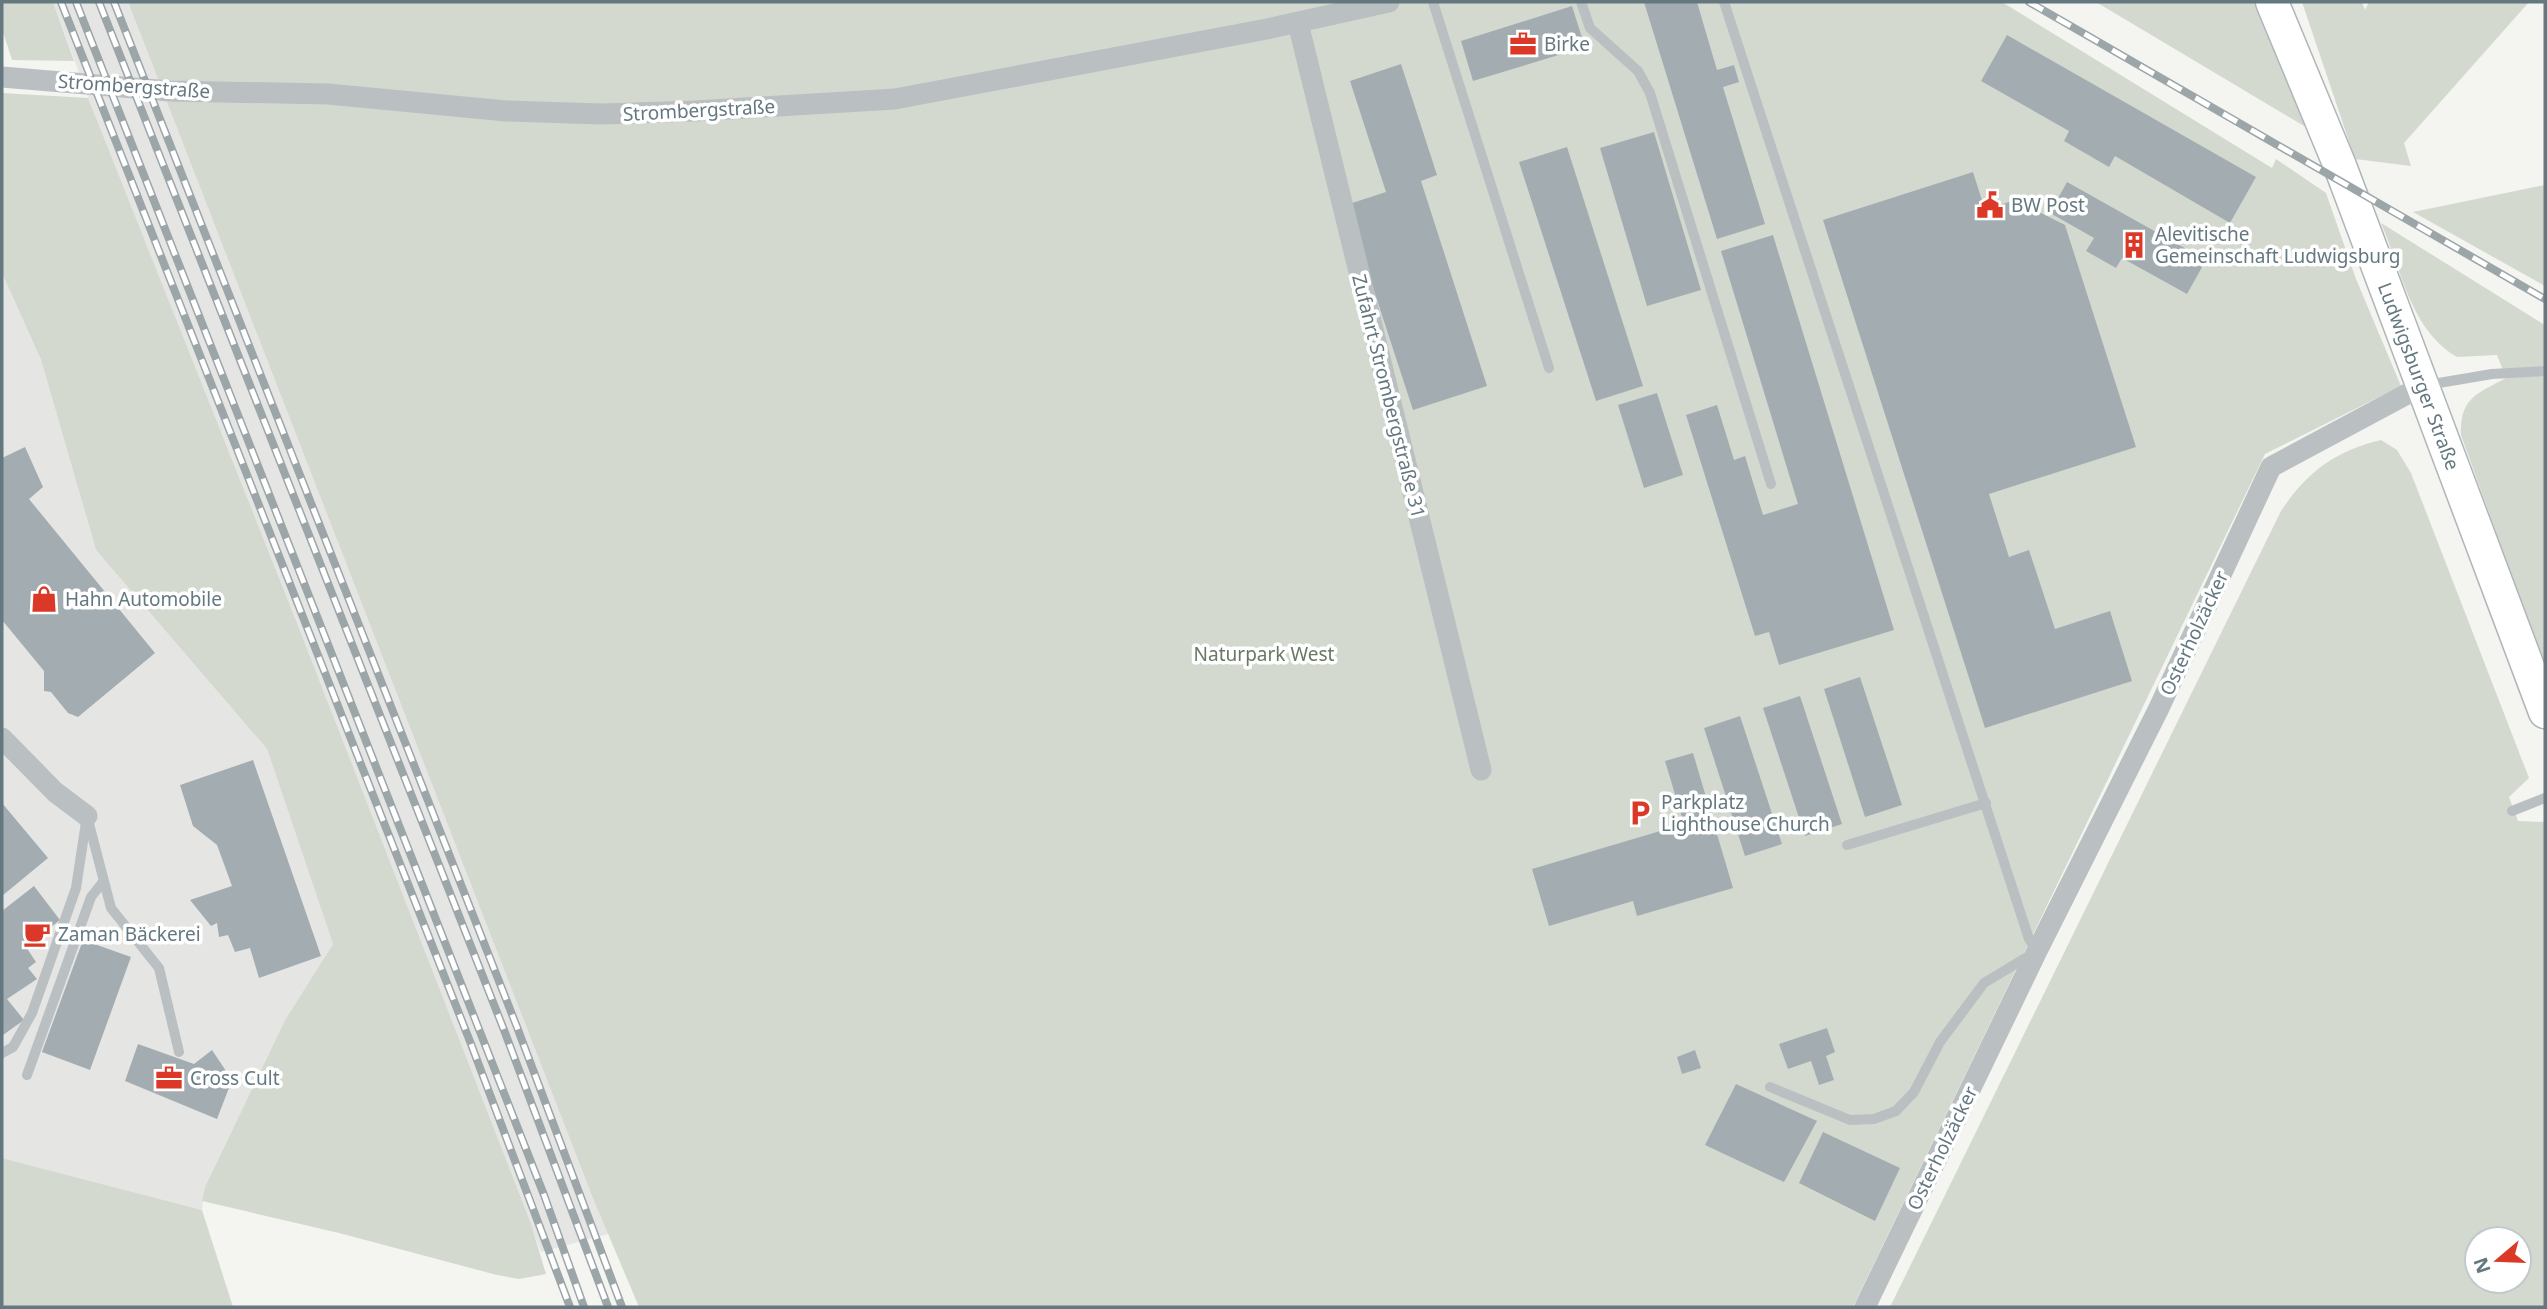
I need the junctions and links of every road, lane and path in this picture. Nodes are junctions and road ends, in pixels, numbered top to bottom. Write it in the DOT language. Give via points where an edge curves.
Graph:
graph roads {
  1 [pos="1389,2"];
  2 [pos="1433,2"];
  3 [pos="1581,2"];
  4 [pos="1724,2"];
  5 [pos="2273,2"];
  6 [pos="1298,23"];
  7 [pos="2,76"];
  8 [pos="1549,368"];
  9 [pos="2545,371"];
  10 [pos="2422,386"];
  11 [pos="1771,484"];
  12 [pos="2545,712"];
  13 [pos="2,740"];
  14 [pos="1481,770"];
  15 [pos="2545,798"];
  16 [pos="1986,803"];
  17 [pos="2512,811"];
  18 [pos="87,816"];
  19 [pos="1847,845"];
  20 [pos="103,882"];
  21 [pos="2037,951"];
  22 [pos="179,1052"];
  23 [pos="2,1053"];
  24 [pos="27,1075"];
  25 [pos="1770,1087"];
  26 [pos="1866,1307"];
  1 -- 6 [label="street, Strombergstraße"];
  2 -- 8 [label="lane"];
  3 -- 11 [label="lane" via="1590,28 1637,71 1650,93"];
  4 -- 16 [label="lane"];
  5 -- 10 [label="street, Ludwigsburger Straße"];
  6 -- 7 [label="street, Strombergstraße" via="895,99 695,111 506,111 328,94 170,91"];
  6 -- 14 [label="street, Zufahrt Strombergstraße 31"];
  9 -- 10 [label="lane"];
  10 -- 12 [label="street, Ludwigsburger Straße"];
  10 -- 21 [label="street, Osterholzäcker" via="2271,467 2159,708"];
  13 -- 18 [label="street"];
  15 -- 17 [label="lane"];
  16 -- 19 [label="lane"];
  16 -- 21 [label="lane" via="2029,939"];
  18 -- 20 [label="lane"];
  18 -- 23 [label="lane" via="76,888 36,1000 13,1047"];
  20 -- 22 [label="lane" via="111,908 159,968"];
  20 -- 24 [label="lane" via="91,897"];
  21 -- 25 [label="lane" via="1984,983 1940,1042 1914,1092 1896,1111 1874,1119 1850,1120"];
  21 -- 26 [label="street, Osterholzäcker"];
}
